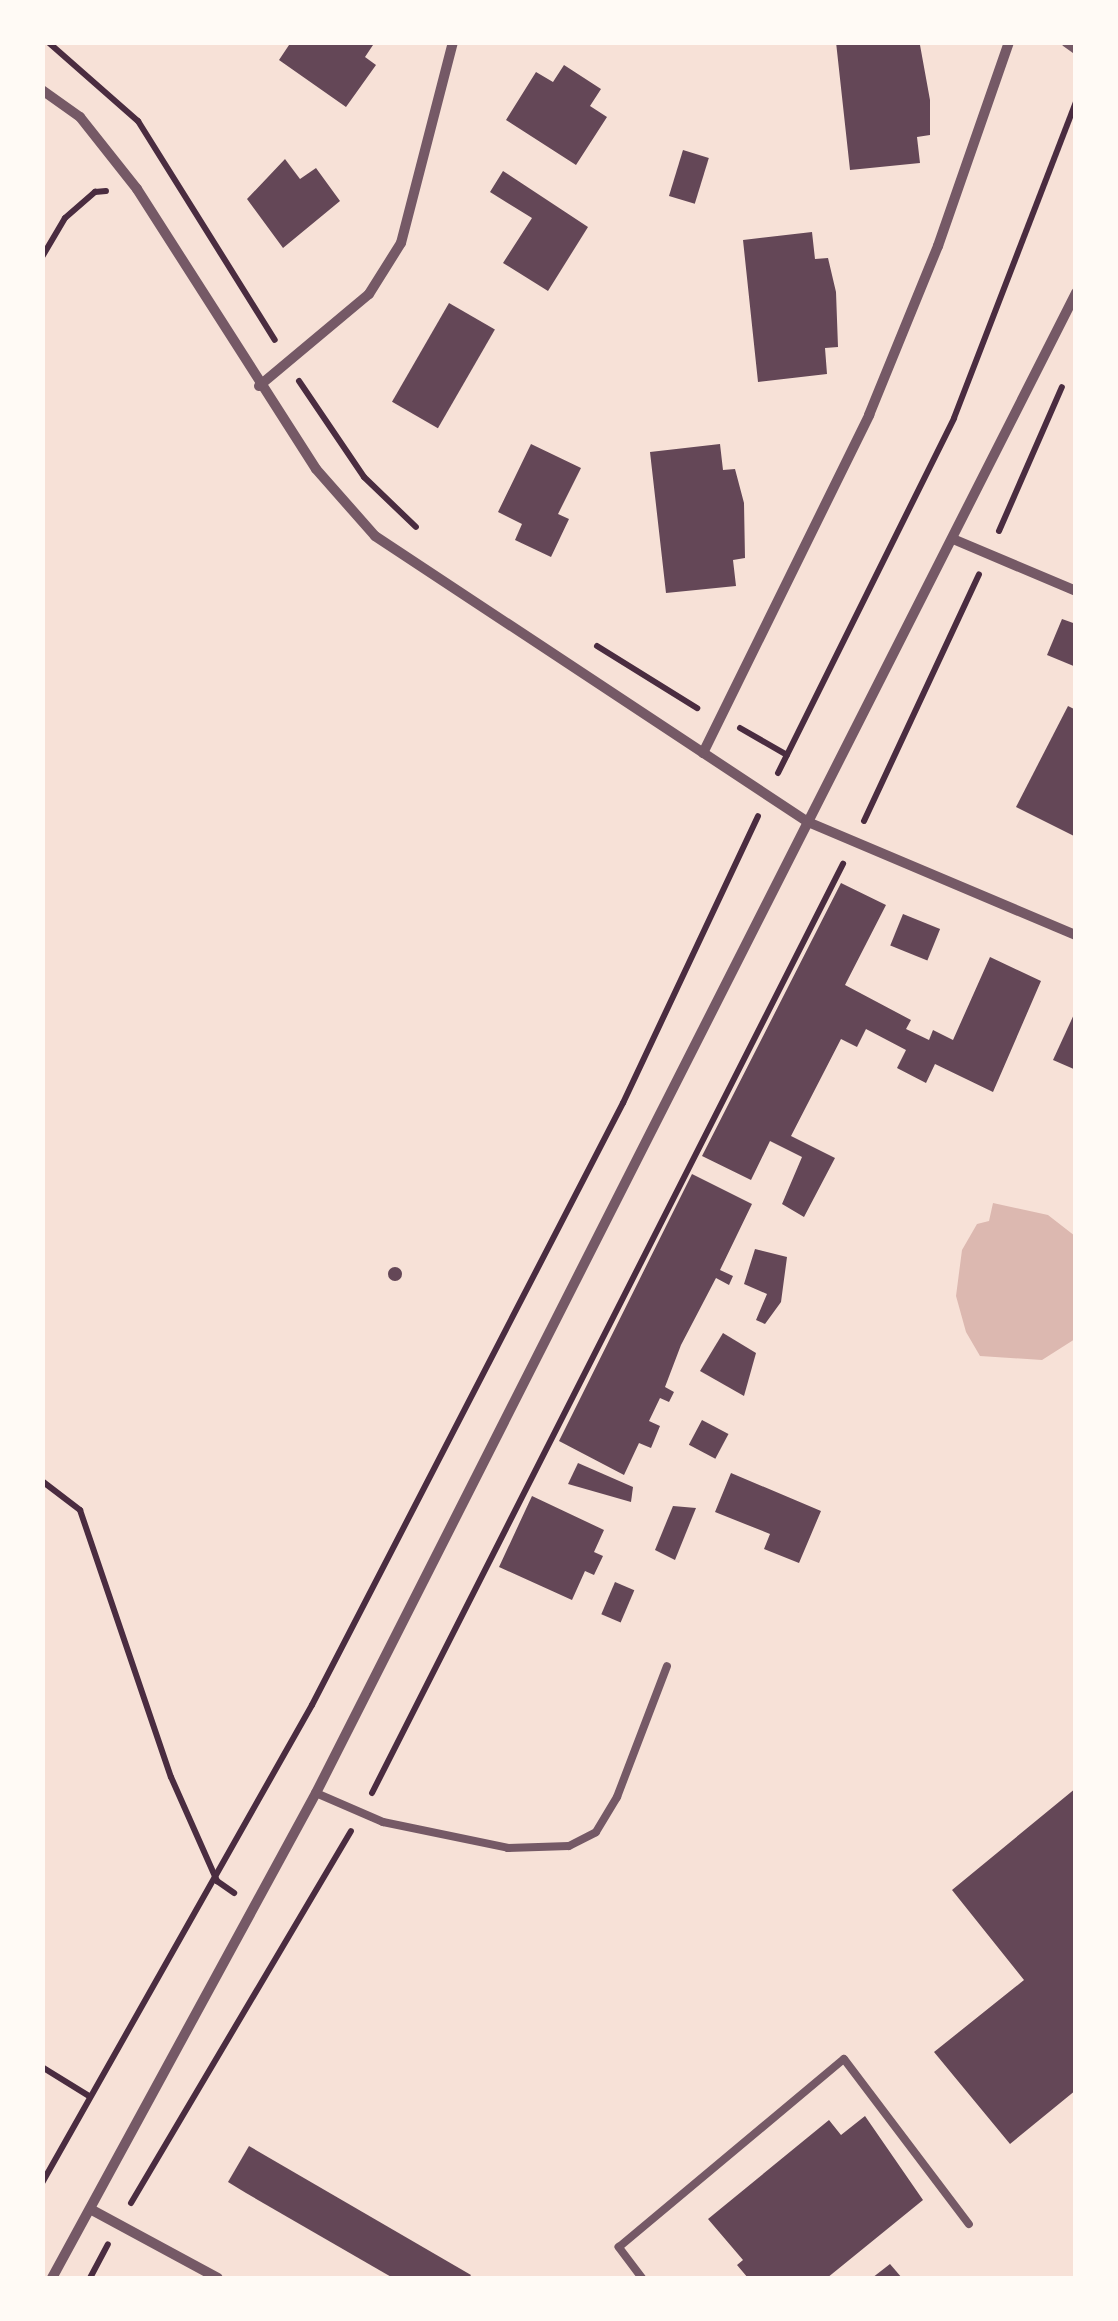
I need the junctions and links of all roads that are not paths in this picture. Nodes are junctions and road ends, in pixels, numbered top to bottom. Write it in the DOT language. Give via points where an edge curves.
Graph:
graph roads {
  1 [pos="454,42"];
  2 [pos="1009,42"];
  3 [pos="1066,42"];
  4 [pos="1076,49"];
  5 [pos="42,90"];
  6 [pos="1076,292"];
  7 [pos="260,386"];
  8 [pos="953,539"];
  9 [pos="1076,591"];
  10 [pos="703,753"];
  11 [pos="808,822"];
  12 [pos="1076,935"];
  13 [pos="667,1666"];
  14 [pos="316,1793"];
  15 [pos="92,2210"];
  16 [pos="968,2224"];
  17 [pos="52,2278"];
  18 [pos="218,2278"];
  19 [pos="642,2278"];
  1 -- 7 [label="street" via="401,243 369,294"];
  2 -- 10 [label="street" via="938,246 869,415"];
  3 -- 4 [label="street"];
  5 -- 7 [label="street" via="80,117 137,189"];
  6 -- 8 [label="street"];
  7 -- 10 [label="street" via="316,470 375,536"];
  8 -- 9 [label="street"];
  8 -- 11 [label="street"];
  10 -- 11 [label="street"];
  11 -- 12 [label="street" via="852,846"];
  11 -- 14 [label="street"];
  13 -- 14 [label="lane" via="617,1797 596,1832 569,1846 508,1848 361,1813"];
  14 -- 15 [label="street"];
  15 -- 17 [label="street"];
  15 -- 18 [label="street"];
  16 -- 19 [label="lane" via="844,2059 619,2247"];
}
